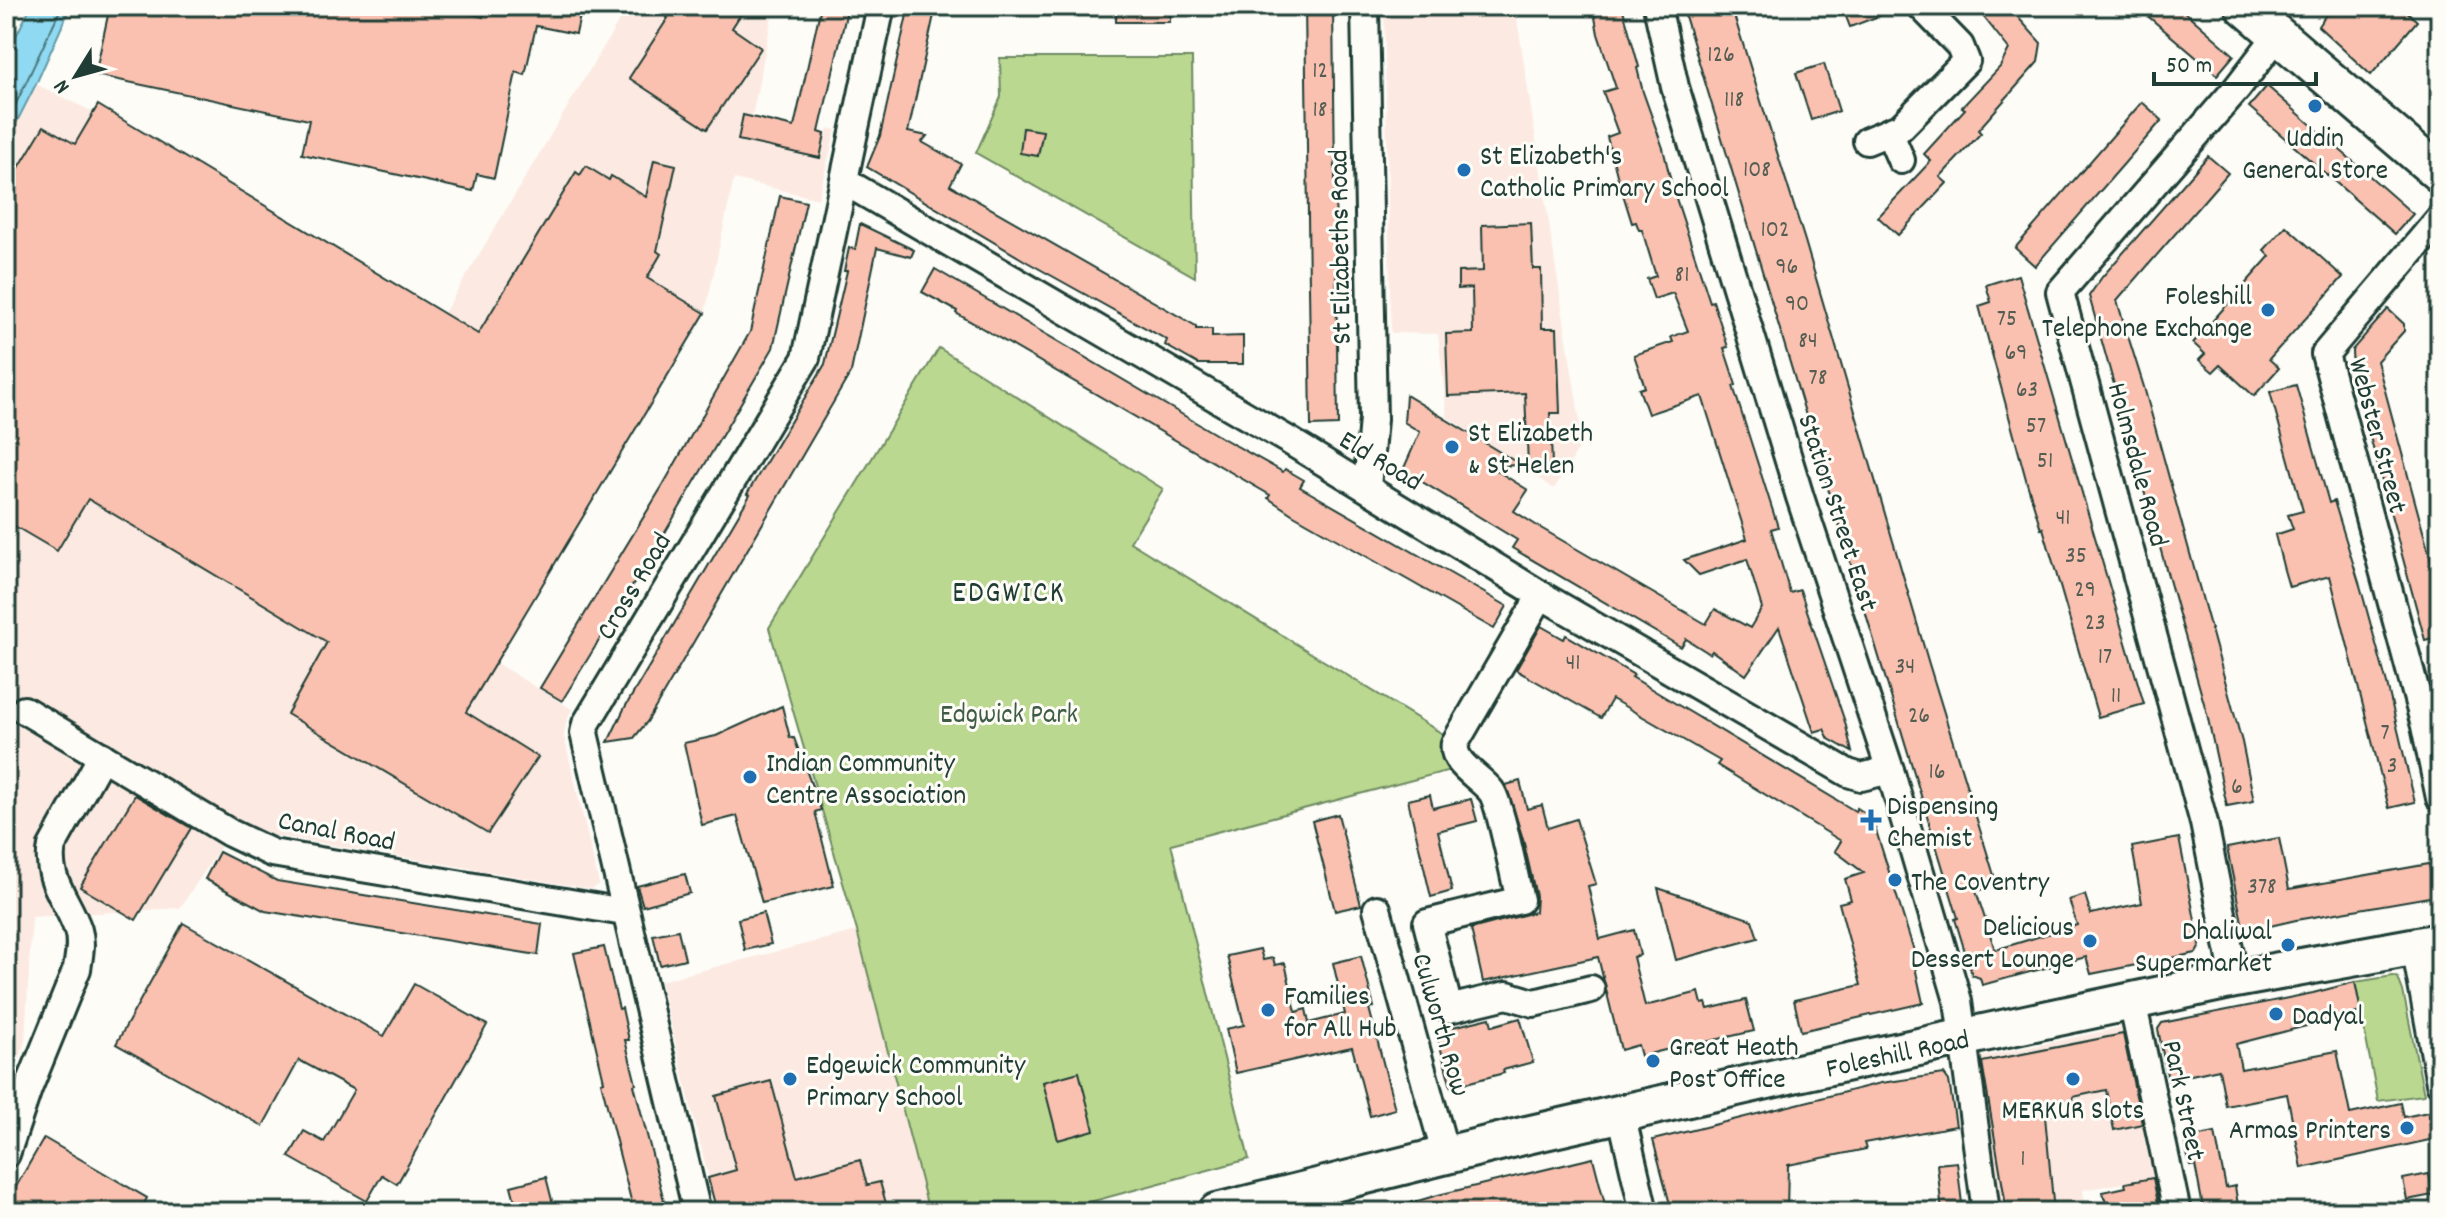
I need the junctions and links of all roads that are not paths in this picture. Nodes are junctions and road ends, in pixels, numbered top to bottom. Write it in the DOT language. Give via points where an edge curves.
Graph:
graph roads {
  1 [pos="881,6"];
  2 [pos="1365,6"];
  3 [pos="1657,6"];
  4 [pos="1921,6"];
  5 [pos="2247,7"];
  6 [pos="2277,36"];
  7 [pos="1901,160"];
  8 [pos="2440,174"];
  9 [pos="844,181"];
  10 [pos="2440,218"];
  11 [pos="1367,487"];
  12 [pos="1541,595"];
  13 [pos="24,710"];
  14 [pos="102,756"];
  15 [pos="1890,770"];
  16 [pos="2440,798"];
  17 [pos="1377,909"];
  18 [pos="624,912"];
  19 [pos="2428,944"];
  20 [pos="2235,979"];
  21 [pos="1591,989"];
  22 [pos="2132,1001"];
  23 [pos="1965,1036"];
  24 [pos="2440,1083"];
  25 [pos="1621,1113"];
  26 [pos="6,1154"];
  27 [pos="1446,1156"];
  28 [pos="697,1212"];
  29 [pos="1217,1212"];
  30 [pos="1644,1212"];
  31 [pos="1986,1212"];
  32 [pos="2177,1212"];
  1 -- 9 [label="street, Cross Road"];
  2 -- 11 [label="street, St Elizabeths Road" via="1373,419"];
  3 -- 15 [label="street, Station Street East" via="1675,87 1800,497"];
  4 -- 7 [label="street" via="1960,46 1966,61 1901,127 1878,137"];
  5 -- 6 [label="main road"];
  6 -- 8 [label="main road"];
  6 -- 20 [label="street, Holmsdale Road" via="2060,292 2204,823"];
  9 -- 11 [label="street, Eld Road"];
  9 -- 18 [label="street, Cross Road" via="806,358 586,724 584,740"];
  10 -- 16 [label="street, Webster Street" via="2325,354"];
  11 -- 12 [label="street, Eld Road"];
  12 -- 15 [label="street, Eld Road" via="1848,773 1861,777"];
  12 -- 21 [label="street" via="1453,751 1493,793 1520,900 1427,923 1449,1009 1507,995 1534,1003"];
  13 -- 14 [label="street, Canal Road"];
  14 -- 18 [label="street, Canal Road" via="272,853"];
  14 -- 26 [label="street" via="52,846 50,868 79,933 79,956"];
  15 -- 23 [label="street, Station Street East"];
  17 -- 27 [label="street, Culworth Row"];
  18 -- 28 [label="street, Cross Road"];
  19 -- 20 [label="main road, Foleshill Road"];
  19 -- 24 [label="street"];
  20 -- 22 [label="main road, Foleshill Road"];
  22 -- 23 [label="main road, Foleshill Road"];
  22 -- 32 [label="street, Park Street"];
  23 -- 25 [label="main road, Foleshill Road"];
  23 -- 31 [label="street, Station Street East"];
  25 -- 27 [label="main road, Foleshill Road"];
  25 -- 30 [label="street"];
  27 -- 29 [label="main road, Foleshill Road"];
}
